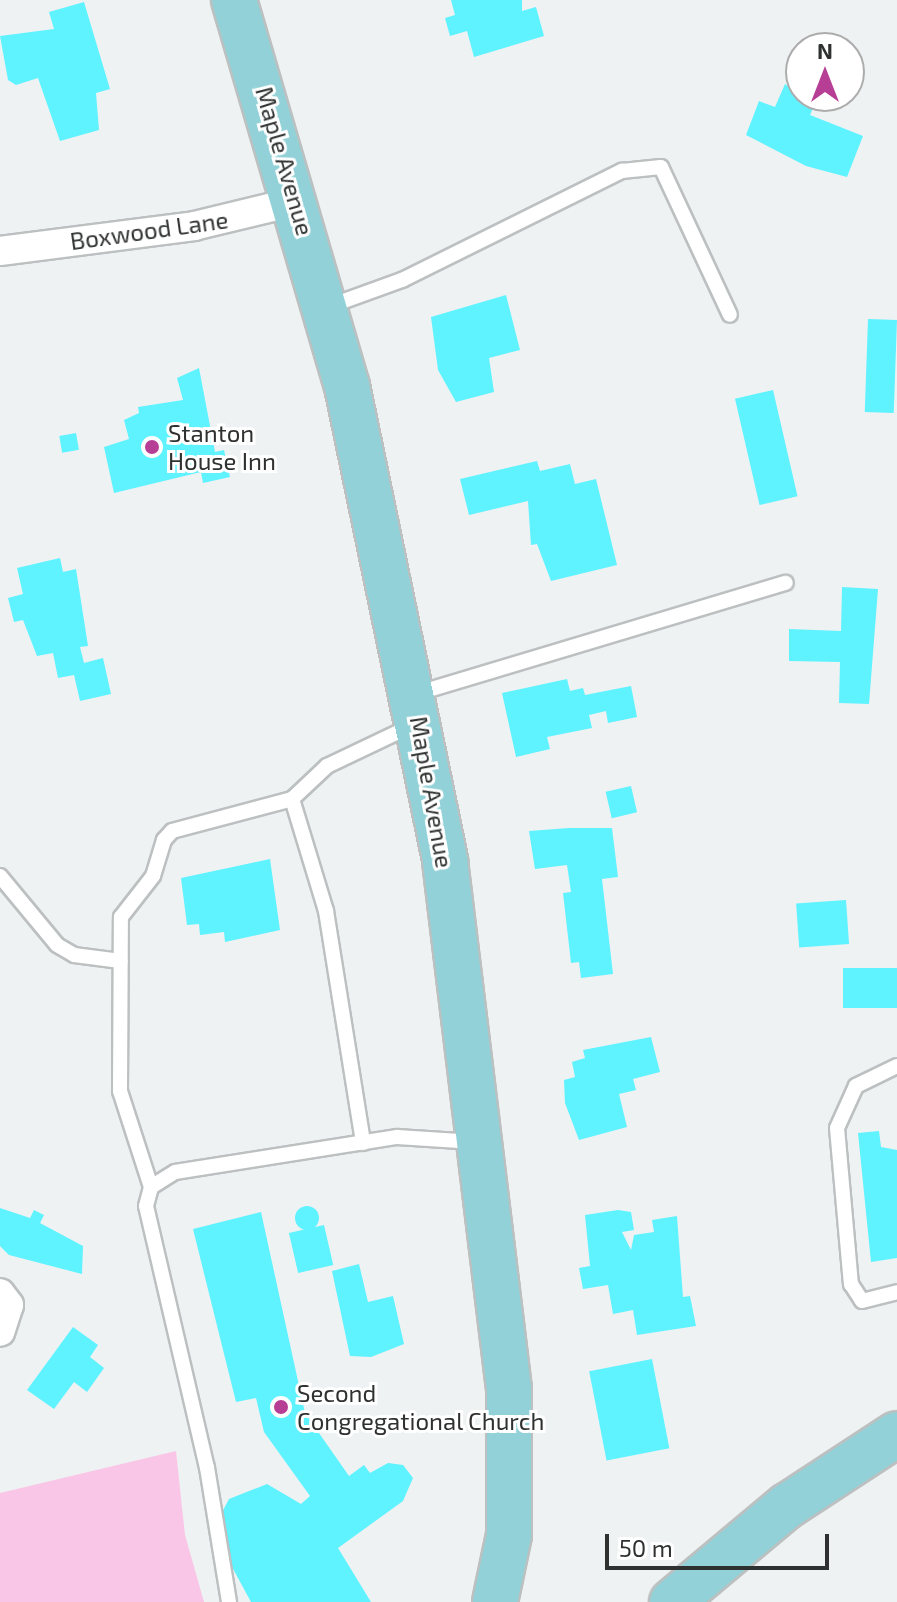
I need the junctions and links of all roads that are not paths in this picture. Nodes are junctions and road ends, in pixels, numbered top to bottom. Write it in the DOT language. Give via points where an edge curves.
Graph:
graph roads {
  1 [pos="234,0"];
  2 [pos="297,201"];
  3 [pos="0,251"];
  4 [pos="326,308"];
  5 [pos="730,315"];
  6 [pos="786,583"];
  7 [pos="417,708"];
  8 [pos="292,799"];
  9 [pos="0,876"];
  10 [pos="121,961"];
  11 [pos="897,1066"];
  12 [pos="363,1143"];
  13 [pos="483,1143"];
  14 [pos="151,1187"];
  15 [pos="897,1292"];
  16 [pos="0,1293"];
  17 [pos="0,1332"];
  18 [pos="897,1434"];
  19 [pos="229,1602"];
  20 [pos="495,1602"];
  21 [pos="672,1602"];
  1 -- 2 [label="main road, Maple Avenue"];
  2 -- 3 [label="street, Boxwood Lane" via="194,226"];
  2 -- 4 [label="main road, Maple Avenue"];
  4 -- 5 [label="lane" via="402,280 622,171 661,167"];
  4 -- 7 [label="main road, Maple Avenue"];
  6 -- 7 [label="lane"];
  7 -- 8 [label="lane" via="327,766"];
  7 -- 13 [label="main road, Maple Avenue"];
  8 -- 10 [label="lane" via="172,831 153,876 121,917"];
  8 -- 12 [label="lane" via="326,911"];
  9 -- 10 [label="lane" via="57,945 74,955"];
  10 -- 14 [label="lane" via="120,1091"];
  11 -- 15 [label="lane" via="856,1086 837,1128 851,1284 862,1301"];
  12 -- 13 [label="lane"];
  12 -- 14 [label="lane" via="175,1172"];
  13 -- 20 [label="main road, Maple Avenue" via="511,1455 509,1535"];
  14 -- 19 [label="lane" via="146,1206 207,1468"];
  16 -- 17 [label="street" via="9,1319"];
  18 -- 21 [label="main road" via="787,1506"];
}
